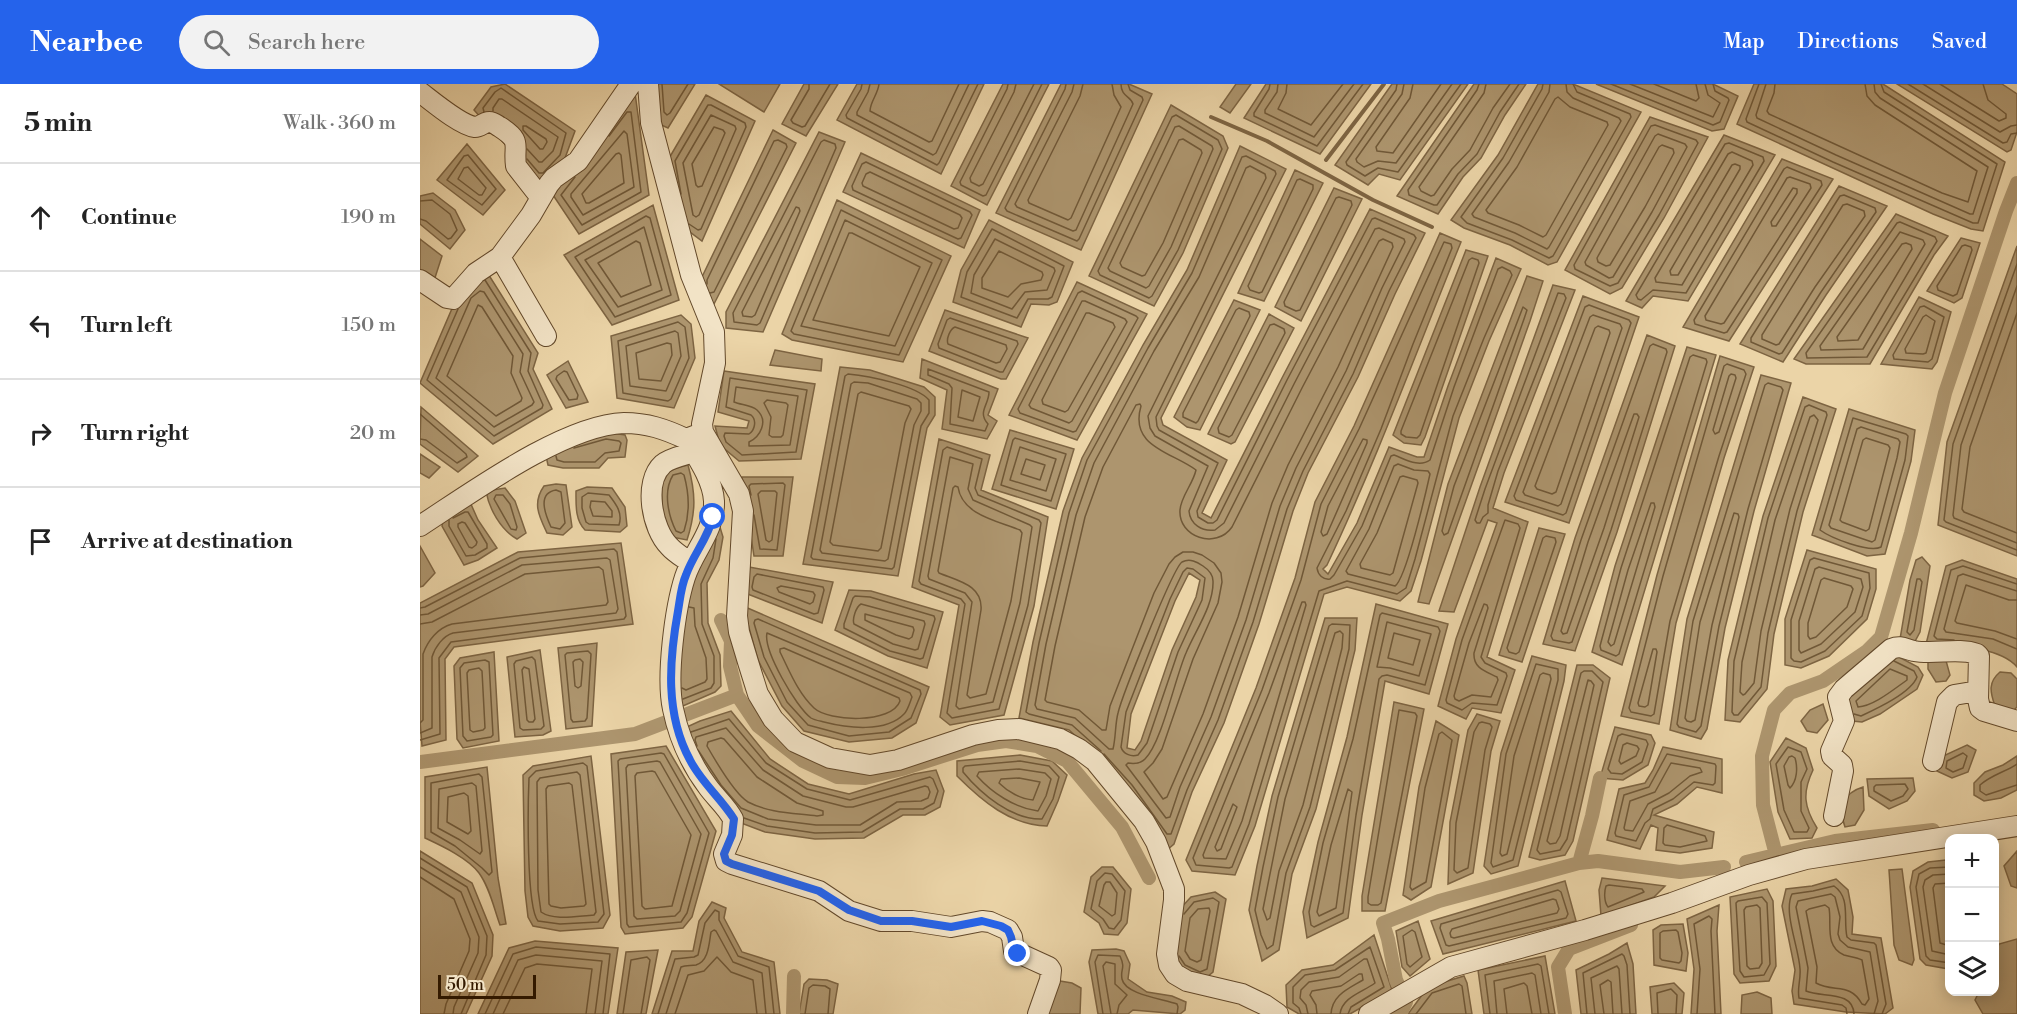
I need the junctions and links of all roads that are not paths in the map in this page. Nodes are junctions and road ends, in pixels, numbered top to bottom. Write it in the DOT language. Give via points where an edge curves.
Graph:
graph roads {
  1 [pos="631,84"];
  2 [pos="648,84"];
  3 [pos="420,92"];
  4 [pos="542,198"];
  5 [pos="500,257"];
  6 [pos="420,280"];
  7 [pos="546,336"];
  8 [pos="694,441"];
  9 [pos="420,526"];
  10 [pos="691,563"];
  11 [pos="1978,691"];
  12 [pos="2017,721"];
  13 [pos="1933,761"];
  14 [pos="1834,816"];
  15 [pos="2017,826"];
  16 [pos="1038,1014"];
  17 [pos="1278,1014"];
  18 [pos="1369,1014"];
  1 -- 4 [label="street" via="578,161 554,178"];
  2 -- 8 [label="street" via="651,123 691,276 714,332 715,363 702,423"];
  3 -- 4 [label="street" via="473,126 492,122 514,137 516,166"];
  4 -- 5 [label="street"];
  5 -- 6 [label="street" via="476,273 453,299"];
  5 -- 7 [label="street"];
  8 -- 9 [label="street" via="658,426 604,426 565,439 499,475"];
  8 -- 10 [label="street" via="714,500 710,531"];
  8 -- 10 [label="street" via="664,463 655,477 651,495 657,529 668,546"];
  8 -- 17 [label="street" via="739,494 743,511 739,632 758,694 795,742 830,758 870,765 998,730 1019,729 1079,749 1095,761 1144,821 1156,842 1174,889 1167,954 1175,974 1187,981 1242,994"];
  10 -- 16 [label="street" via="674,635 672,706 690,760 734,819 724,854 726,861 819,891 849,910 881,921 951,927 982,921 1001,926 1008,930 1014,951 1052,970"];
  11 -- 12 [label="street" via="1980,708"];
  11 -- 13 [label="street" via="1954,695 1947,702"];
  11 -- 14 [label="street" via="1977,654 1921,652 1899,646 1844,689 1838,697 1844,721 1831,750 1843,771"];
  15 -- 18 [label="street" via="1806,859 1749,875 1672,903 1443,970"];
}
